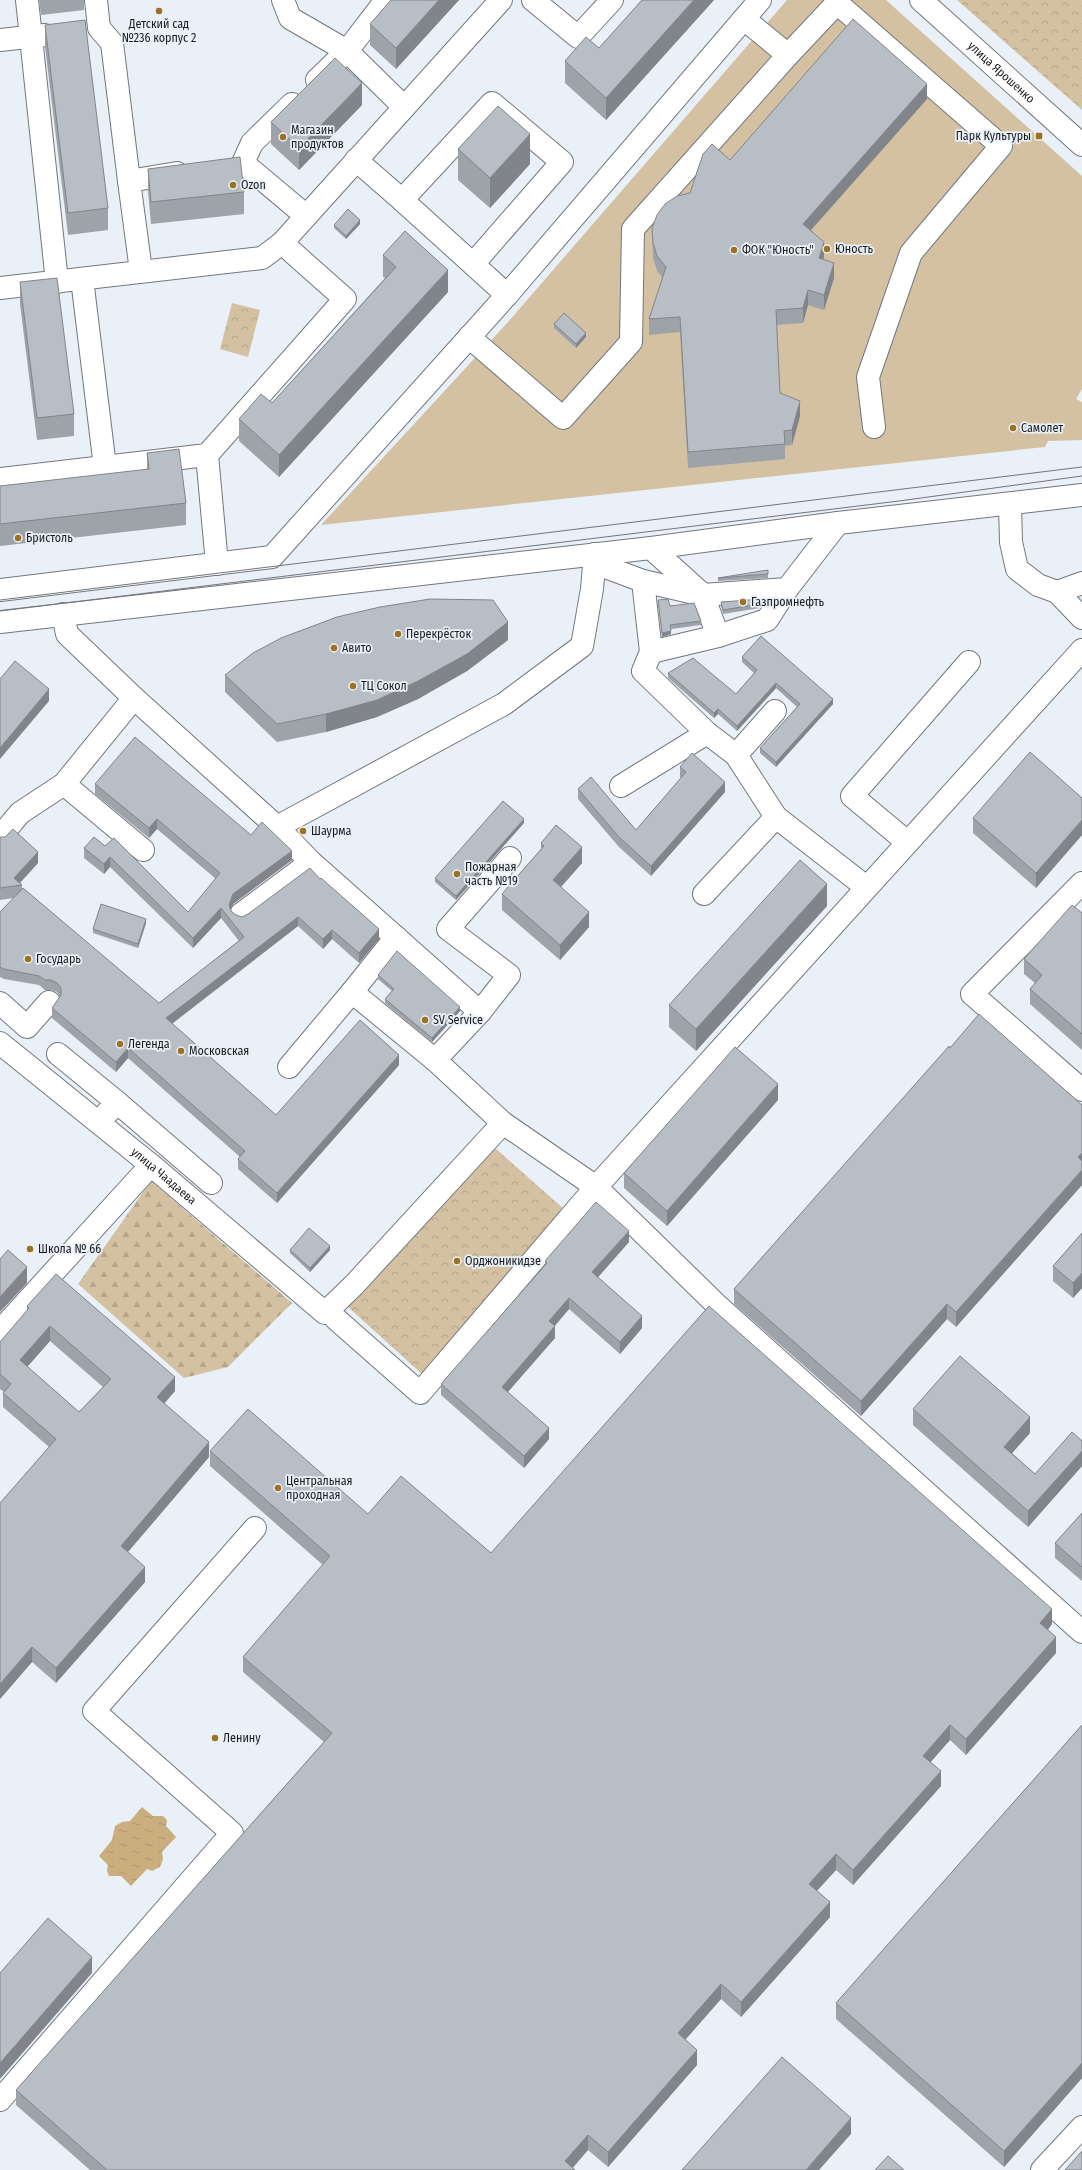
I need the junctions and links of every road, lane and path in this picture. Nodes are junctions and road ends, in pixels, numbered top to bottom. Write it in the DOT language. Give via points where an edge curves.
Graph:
graph roads {
  1 [pos="27,0"];
  2 [pos="96,0"];
  3 [pos="283,0"];
  4 [pos="386,0"];
  5 [pos="501,0"];
  6 [pos="533,0"];
  7 [pos="612,0"];
  8 [pos="760,0"];
  9 [pos="921,0"];
  10 [pos="744,19"];
  11 [pos="99,28"];
  12 [pos="31,37"];
  13 [pos="0,40"];
  14 [pos="347,51"];
  15 [pos="788,55"];
  16 [pos="404,107"];
  17 [pos="1082,145"];
  18 [pos="356,160"];
  19 [pos="243,162"];
  20 [pos="220,166"];
  21 [pos="197,170"];
  22 [pos="129,180"];
  23 [pos="402,200"];
  24 [pos="305,215"];
  25 [pos="282,243"];
  26 [pos="473,264"];
  27 [pos="141,271"];
  28 [pos="82,279"];
  29 [pos="57,282"];
  30 [pos="0,288"];
  31 [pos="507,295"];
  32 [pos="469,337"];
  33 [pos="874,427"];
  34 [pos="207,456"];
  35 [pos="106,467"];
  36 [pos="0,479"];
  37 [pos="1082,495"];
  38 [pos="1010,505"];
  39 [pos="838,523"];
  40 [pos="650,548"];
  41 [pos="596,554"];
  42 [pos="272,557"];
  43 [pos="217,564"];
  44 [pos="643,581"];
  45 [pos="1082,583"];
  46 [pos="787,589"];
  47 [pos="0,590"];
  48 [pos="276,592"];
  49 [pos="1057,592"];
  50 [pos="703,595"];
  51 [pos="63,614"];
  52 [pos="1082,618"];
  53 [pos="0,622"];
  54 [pos="718,636"];
  55 [pos="1082,650"];
  56 [pos="651,652"];
  57 [pos="969,662"];
  58 [pos="134,698"];
  59 [pos="775,712"];
  60 [pos="707,733"];
  61 [pos="736,755"];
  62 [pos="64,784"];
  63 [pos="621,786"];
  64 [pos="776,816"];
  65 [pos="277,826"];
  66 [pos="0,837"];
  67 [pos="907,842"];
  68 [pos="143,850"];
  69 [pos="510,858"];
  70 [pos="311,862"];
  71 [pos="1082,883"];
  72 [pos="866,887"];
  73 [pos="704,894"];
  74 [pos="241,914"];
  75 [pos="396,937"];
  76 [pos="352,992"];
  77 [pos="48,1002"];
  78 [pos="0,1003"];
  79 [pos="480,1012"];
  80 [pos="0,1043"];
  81 [pos="58,1054"];
  82 [pos="435,1060"];
  83 [pos="289,1067"];
  84 [pos="1082,1090"];
  85 [pos="118,1103"];
  86 [pos="503,1123"];
  87 [pos="100,1124"];
  88 [pos="151,1165"];
  89 [pos="211,1183"];
  90 [pos="596,1187"];
  91 [pos="330,1316"];
  92 [pos="0,1331"];
  93 [pos="255,1528"];
  94 [pos="1082,1632"];
  95 [pos="0,2100"];
  96 [pos="1082,2126"];
  97 [pos="1042,2170"];
  1 -- 12 [label="street"];
  2 -- 11 [label="street"];
  3 -- 14 [label="street" via="290,18"];
  4 -- 14 [label="street"];
  5 -- 16 [label="street"];
  6 -- 7 [label="street" via="578,37"];
  8 -- 10 [label="street"];
  9 -- 17 [label="street, улица Ярошенко"];
  10 -- 15 [label="street"];
  10 -- 31 [label="street"];
  11 -- 12 [label="street"];
  11 -- 22 [label="street" via="112,43"];
  12 -- 13 [label="street"];
  12 -- 29 [label="street"];
  14 -- 16 [label="street"];
  14 -- 19 [label="street" via="252,143"];
  15 -- 32 [label="street" via="633,229 631,342 563,418"];
  15 -- 33 [label="street" via="836,3 1001,146 911,253 868,377"];
  16 -- 18 [label="street"];
  18 -- 23 [label="street"];
  18 -- 24 [label="street"];
  19 -- 20 [label="street"];
  19 -- 24 [label="street"];
  21 -- 22 [label="street"];
  22 -- 27 [label="street"];
  23 -- 26 [label="street"];
  23 -- 26 [label="street" via="492,103 562,162"];
  24 -- 25 [label="street"];
  25 -- 27 [label="street" via="262,258"];
  25 -- 34 [label="street" via="345,299"];
  26 -- 31 [label="street"];
  27 -- 28 [label="street"];
  28 -- 29 [label="street"];
  28 -- 35 [label="street"];
  29 -- 30 [label="street"];
  31 -- 32 [label="street"];
  32 -- 42 [label="street"];
  34 -- 35 [label="street"];
  34 -- 43 [label="street"];
  35 -- 36 [label="street"];
  37 -- 38 [label="street"];
  38 -- 39 [label="street"];
  38 -- 49 [label="street" via="1011,542 1017,569 1038,585"];
  39 -- 40 [label="street"];
  39 -- 46 [label="street"];
  40 -- 41 [label="street"];
  40 -- 50 [label="street"];
  41 -- 44 [label="street" via="608,568"];
  41 -- 48 [label="street"];
  41 -- 65 [label="street" via="582,646 504,704"];
  42 -- 43 [label="street"];
  42 -- 48 [label="street"];
  43 -- 47 [label="street"];
  44 -- 50 [label="street"];
  44 -- 56 [label="street"];
  45 -- 49 [label="street"];
  46 -- 50 [label="street"];
  46 -- 54 [label="street" via="767,620"];
  48 -- 51 [label="street"];
  49 -- 52 [label="street"];
  50 -- 54 [label="street"];
  51 -- 53 [label="street"];
  51 -- 58 [label="street" via="67,634"];
  54 -- 56 [label="street"];
  55 -- 67 [label="street"];
  56 -- 60 [label="street" via="644,671"];
  57 -- 67 [label="street" via="852,796"];
  58 -- 62 [label="street"];
  58 -- 65 [label="street"];
  59 -- 61 [label="street"];
  60 -- 61 [label="street"];
  60 -- 63 [label="street"];
  61 -- 64 [label="street"];
  62 -- 66 [label="street" via="20,813"];
  62 -- 68 [label="street"];
  64 -- 72 [label="street"];
  64 -- 73 [label="street"];
  65 -- 70 [label="street"];
  67 -- 72 [label="street"];
  69 -- 79 [label="street" via="448,929 509,975"];
  70 -- 74 [label="street"];
  70 -- 75 [label="street"];
  71 -- 84 [label="street" via="972,994"];
  72 -- 90 [label="street"];
  75 -- 76 [label="street"];
  75 -- 79 [label="street"];
  76 -- 82 [label="street"];
  76 -- 83 [label="street"];
  77 -- 78 [label="street" via="27,1027"];
  79 -- 82 [label="street"];
  80 -- 87 [label="street, улица Чаадаева"];
  81 -- 85 [label="street"];
  82 -- 86 [label="street"];
  85 -- 87 [label="street" via="107,1112"];
  85 -- 89 [label="street"];
  86 -- 90 [label="street"];
  86 -- 91 [label="street" via="354,1285"];
  87 -- 88 [label="street, улица Чаадаева"];
  88 -- 91 [label="street, улица Чаадаева"];
  88 -- 92 [label="street"];
  90 -- 91 [label="street, улица Чаадаева" via="420,1393"];
  90 -- 94 [label="street" via="719,1307"];
  93 -- 95 [label="street" via="94,1711 232,1833"];
  96 -- 97 [label="street"];
}
